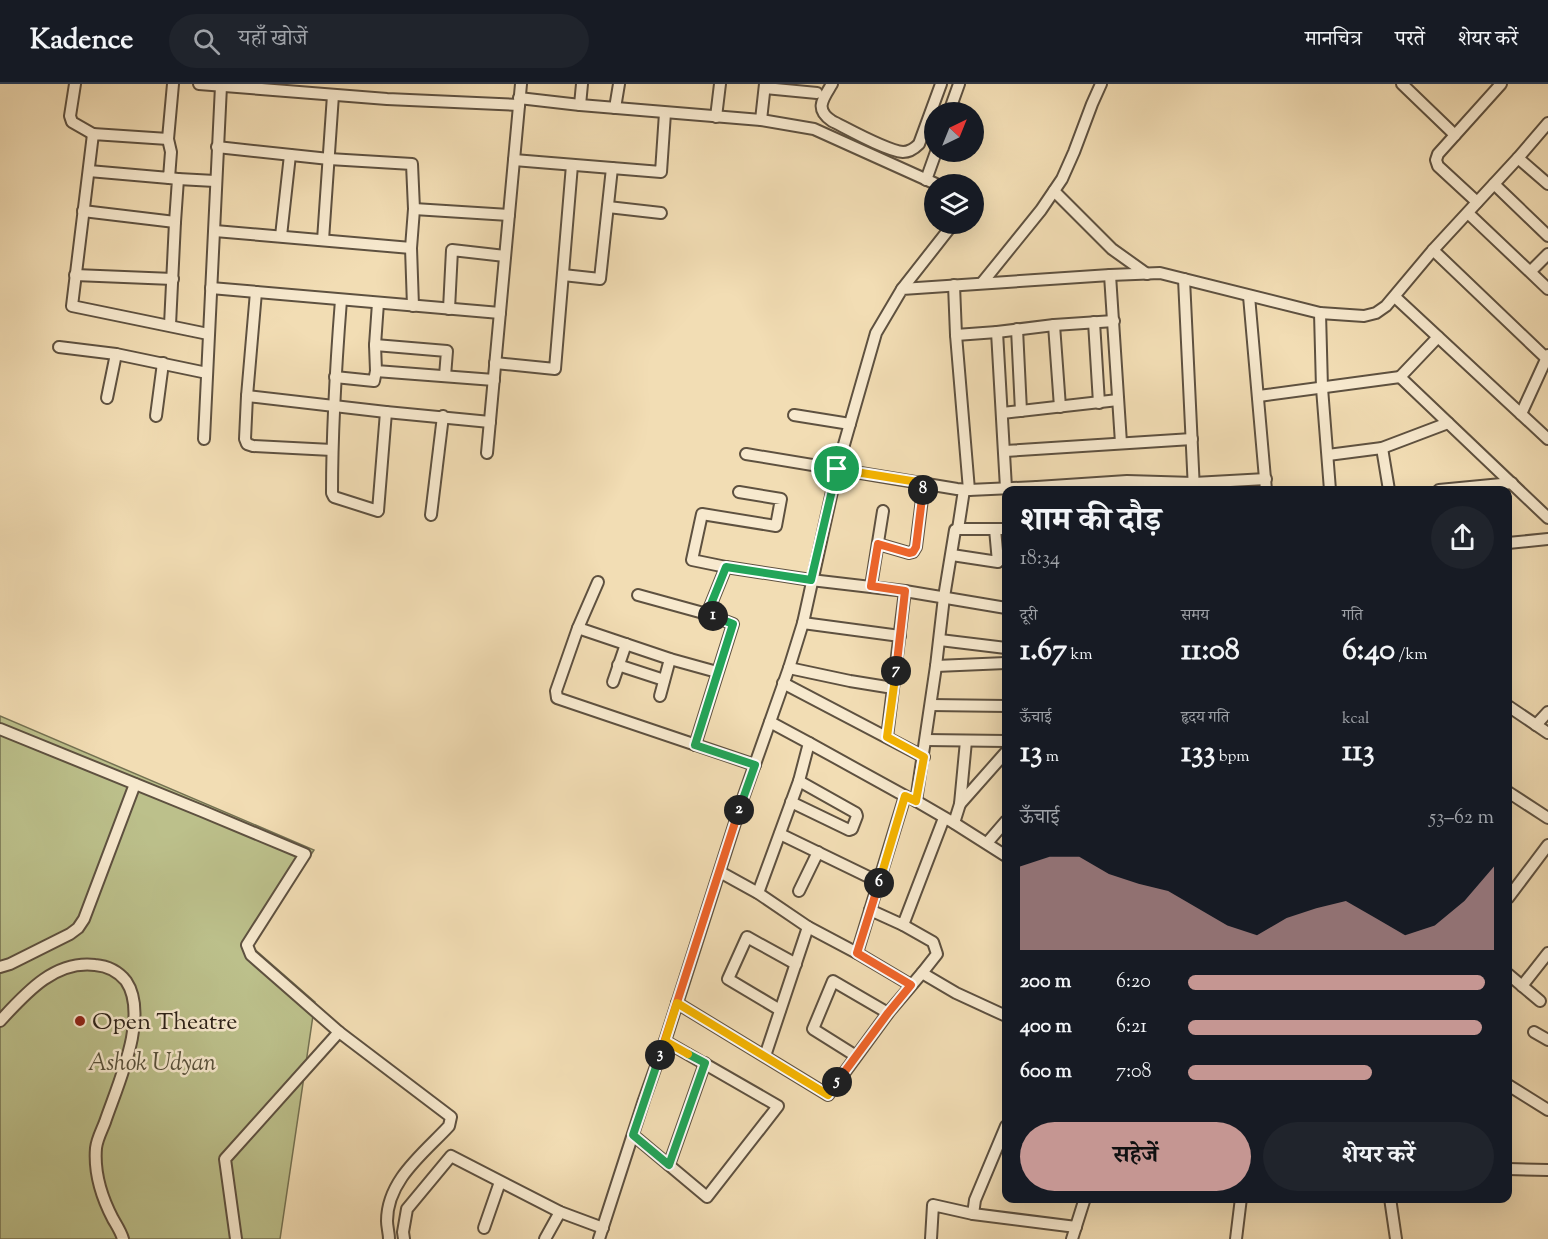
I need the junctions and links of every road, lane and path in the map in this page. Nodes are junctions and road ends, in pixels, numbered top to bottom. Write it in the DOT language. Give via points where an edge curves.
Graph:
graph roads {
  1 [pos="75,84"];
  2 [pos="173,84"];
  3 [pos="199,84"];
  4 [pos="521,84"];
  5 [pos="582,84"];
  6 [pos="618,84"];
  7 [pos="720,84"];
  8 [pos="832,84"];
  9 [pos="941,84"];
  10 [pos="959,84"];
  11 [pos="1101,84"];
  12 [pos="1500,84"];
  13 [pos="221,86"];
  14 [pos="765,86"];
  15 [pos="1410,87"];
  16 [pos="817,93"];
  17 [pos="333,95"];
  18 [pos="519,102"];
  19 [pos="953,102"];
  20 [pos="580,105"];
  21 [pos="615,108"];
  22 [pos="666,113"];
  23 [pos="716,117"];
  24 [pos="761,120"];
  25 [pos="1548,123"];
  26 [pos="93,134"];
  27 [pos="1455,135"];
  28 [pos="168,139"];
  29 [pos="217,147"];
  30 [pos="915,148"];
  31 [pos="290,155"];
  32 [pos="1518,158"];
  33 [pos="329,159"];
  34 [pos="514,160"];
  35 [pos="572,165"];
  36 [pos="612,168"];
  37 [pos="905,169"];
  38 [pos="89,171"];
  39 [pos="174,178"];
  40 [pos="924,178"];
  41 [pos="215,181"];
  42 [pos="1547,181"];
  43 [pos="1494,184"];
  44 [pos="1054,191"];
  45 [pos="1477,202"];
  46 [pos="608,207"];
  47 [pos="414,209"];
  48 [pos="83,211"];
  49 [pos="661,213"];
  50 [pos="1468,213"];
  51 [pos="509,215"];
  52 [pos="175,222"];
  53 [pos="215,231"];
  54 [pos="945,234"];
  55 [pos="281,236"];
  56 [pos="1548,236"];
  57 [pos="323,240"];
  58 [pos="411,248"];
  59 [pos="1433,250"];
  60 [pos="1548,254"];
  61 [pos="505,256"];
  62 [pos="1531,272"];
  63 [pos="563,274"];
  64 [pos="1147,274"];
  65 [pos="75,275"];
  66 [pos="1110,275"];
  67 [pos="173,279"];
  68 [pos="1184,279"];
  69 [pos="982,283"];
  70 [pos="954,285"];
  71 [pos="211,288"];
  72 [pos="902,289"];
  73 [pos="1548,289"];
  74 [pos="255,292"];
  75 [pos="1249,296"];
  76 [pos="1395,297"];
  77 [pos="341,300"];
  78 [pos="378,303"];
  79 [pos="413,306"];
  80 [pos="449,309"];
  81 [pos="500,314"];
  82 [pos="1320,314"];
  83 [pos="1114,321"];
  84 [pos="1094,322"];
  85 [pos="170,325"];
  86 [pos="1054,325"];
  87 [pos="1017,329"];
  88 [pos="997,332"];
  89 [pos="208,334"];
  90 [pos="956,335"];
  91 [pos="1438,337"];
  92 [pos="375,345"];
  93 [pos="59,347"];
  94 [pos="116,354"];
  95 [pos="1547,356"];
  96 [pos="163,363"];
  97 [pos="495,363"];
  98 [pos="376,371"];
  99 [pos="207,373"];
  100 [pos="445,376"];
  101 [pos="335,377"];
  102 [pos="1400,377"];
  103 [pos="494,380"];
  104 [pos="1322,388"];
  105 [pos="247,396"];
  106 [pos="1258,396"];
  107 [pos="106,398"];
  108 [pos="1119,400"];
  109 [pos="1099,403"];
  110 [pos="334,406"];
  111 [pos="1060,407"];
  112 [pos="1021,411"];
  113 [pos="386,412"];
  114 [pos="1002,413"];
  115 [pos="1521,414"];
  116 [pos="794,415"];
  117 [pos="156,416"];
  118 [pos="443,416"];
  119 [pos="490,422"];
  120 [pos="1448,423"];
  121 [pos="850,424"];
  122 [pos="204,439"];
  123 [pos="1192,439"];
  124 [pos="1548,439"];
  125 [pos="1121,443"];
  126 [pos="1382,448"];
  127 [pos="332,450"];
  128 [pos="1005,451"];
  129 [pos="487,453"];
  130 [pos="746,454"];
  131 [pos="1328,455"];
  132 [pos="837,469"];
  133 [pos="924,483"];
  134 [pos="1512,483"];
  135 [pos="1266,485"];
  136 [pos="1006,486"];
  137 [pos="1194,486"];
  138 [pos="1230,486"];
  139 [pos="1330,486"];
  140 [pos="1388,486"];
  141 [pos="1481,486"];
  142 [pos="1002,488"];
  143 [pos="966,490"];
  144 [pos="739,492"];
  145 [pos="883,511"];
  146 [pos="431,515"];
  147 [pos="1548,518"];
  148 [pos="958,529"];
  149 [pos="995,529"];
  150 [pos="1002,529"];
  151 [pos="1548,539"];
  152 [pos="1512,543"];
  153 [pos="878,544"];
  154 [pos="952,555"];
  155 [pos="726,567"];
  156 [pos="811,580"];
  157 [pos="598,582"];
  158 [pos="871,586"];
  159 [pos="905,591"];
  160 [pos="638,595"];
  161 [pos="944,597"];
  162 [pos="1002,607"];
  163 [pos="707,614"];
  164 [pos="803,623"];
  165 [pos="578,628"];
  166 [pos="900,636"];
  167 [pos="940,640"];
  168 [pos="626,644"];
  169 [pos="1002,648"];
  170 [pos="670,658"];
  171 [pos="1002,663"];
  172 [pos="618,665"];
  173 [pos="936,666"];
  174 [pos="789,668"];
  175 [pos="717,672"];
  176 [pos="664,680"];
  177 [pos="613,682"];
  178 [pos="783,683"];
  179 [pos="893,688"];
  180 [pos="660,696"];
  181 [pos="931,705"];
  182 [pos="1002,705"];
  183 [pos="1512,709"];
  184 [pos="1548,712"];
  185 [pos="770,722"];
  186 [pos="1536,725"];
  187 [pos="0,729"];
  188 [pos="1548,733"];
  189 [pos="887,737"];
  190 [pos="926,740"];
  191 [pos="966,741"];
  192 [pos="1002,741"];
  193 [pos="809,743"];
  194 [pos="695,745"];
  195 [pos="924,757"];
  196 [pos="1002,757"];
  197 [pos="755,765"];
  198 [pos="799,781"];
  199 [pos="135,784"];
  200 [pos="1512,795"];
  201 [pos="905,796"];
  202 [pos="916,801"];
  203 [pos="791,802"];
  204 [pos="960,804"];
  205 [pos="1548,818"];
  206 [pos="949,820"];
  207 [pos="1002,826"];
  208 [pos="780,834"];
  209 [pos="987,843"];
  210 [pos="1547,849"];
  211 [pos="818,852"];
  212 [pos="1002,852"];
  213 [pos="720,872"];
  214 [pos="879,882"];
  215 [pos="799,891"];
  216 [pos="758,893"];
  217 [pos="1512,893"];
  218 [pos="870,910"];
  219 [pos="903,926"];
  220 [pos="808,927"];
  221 [pos="857,953"];
  222 [pos="1548,953"];
  223 [pos="796,964"];
  224 [pos="0,967"];
  225 [pos="922,973"];
  226 [pos="1512,977"];
  227 [pos="911,985"];
  228 [pos="1522,986"];
  229 [pos="1540,1001"];
  230 [pos="677,1003"];
  231 [pos="780,1010"];
  232 [pos="888,1013"];
  233 [pos="1002,1014"];
  234 [pos="0,1021"];
  235 [pos="339,1032"];
  236 [pos="1534,1032"];
  237 [pos="1548,1040"];
  238 [pos="665,1041"];
  239 [pos="765,1056"];
  240 [pos="856,1056"];
  241 [pos="705,1063"];
  242 [pos="1512,1088"];
  243 [pos="1548,1110"];
  244 [pos="633,1135"];
  245 [pos="1002,1136"];
  246 [pos="669,1165"];
  247 [pos="1512,1169"];
  248 [pos="1548,1170"];
  249 [pos="500,1182"];
  250 [pos="1083,1203"];
  251 [pos="1240,1203"];
  252 [pos="1390,1203"];
  253 [pos="560,1212"];
  254 [pos="973,1214"];
  255 [pos="1076,1227"];
  256 [pos="484,1228"];
  257 [pos="601,1234"];
  258 [pos="1396,1238"];
  259 [pos="123,1239"];
  260 [pos="236,1239"];
  261 [pos="389,1239"];
  262 [pos="404,1239"];
  263 [pos="545,1239"];
  264 [pos="931,1239"];
  265 [pos="1072,1239"];
  266 [pos="1236,1239"];
  1 -- 26 [label="street" via="72,122"];
  2 -- 28 [label="street"];
  3 -- 13 [label="street"];
  4 -- 18 [label="street"];
  5 -- 20 [label="street"];
  6 -- 21 [label="street"];
  7 -- 23 [label="street"];
  8 -- 30 [label="street" via="823,102 824,116 891,149 904,152"];
  9 -- 30 [label="street"];
  10 -- 19 [label="street"];
  11 -- 44 [label="street"];
  12 -- 27 [label="street"];
  13 -- 17 [label="street"];
  13 -- 29 [label="street"];
  14 -- 16 [label="street"];
  14 -- 24 [label="street"];
  15 -- 27 [label="street"];
  17 -- 18 [label="street"];
  17 -- 33 [label="street"];
  18 -- 20 [label="street"];
  18 -- 34 [label="street"];
  20 -- 21 [label="street"];
  21 -- 22 [label="street"];
  22 -- 23 [label="street"];
  22 -- 36 [label="street" via="661,172"];
  23 -- 24 [label="street"];
  24 -- 37 [label="street" via="814,129"];
  25 -- 32 [label="street"];
  26 -- 28 [label="street"];
  26 -- 38 [label="street"];
  27 -- 45 [label="street" via="1436,160"];
  28 -- 39 [label="street"];
  29 -- 31 [label="street"];
  29 -- 41 [label="street"];
  30 -- 37 [label="street"];
  31 -- 33 [label="street"];
  31 -- 55 [label="street"];
  32 -- 42 [label="street"];
  32 -- 43 [label="street"];
  33 -- 47 [label="street" via="412,164"];
  33 -- 57 [label="street"];
  34 -- 35 [label="street"];
  34 -- 51 [label="street"];
  35 -- 36 [label="street"];
  35 -- 63 [label="street"];
  36 -- 46 [label="street"];
  37 -- 40 [label="street"];
  38 -- 39 [label="street"];
  38 -- 48 [label="street"];
  39 -- 41 [label="street"];
  39 -- 52 [label="street"];
  41 -- 53 [label="street"];
  43 -- 45 [label="street"];
  43 -- 56 [label="street"];
  44 -- 64 [label="street" via="1112,249"];
  44 -- 69 [label="street"];
  45 -- 50 [label="street"];
  46 -- 49 [label="street"];
  46 -- 63 [label="street" via="600,279"];
  47 -- 51 [label="street"];
  47 -- 58 [label="street"];
  48 -- 52 [label="street"];
  48 -- 65 [label="street"];
  50 -- 59 [label="street"];
  50 -- 62 [label="street"];
  51 -- 61 [label="street"];
  52 -- 67 [label="street"];
  53 -- 55 [label="street"];
  53 -- 71 [label="street"];
  54 -- 72 [label="street"];
  55 -- 57 [label="street"];
  57 -- 58 [label="street"];
  58 -- 79 [label="street"];
  59 -- 76 [label="street"];
  59 -- 95 [label="street"];
  60 -- 62 [label="street"];
  61 -- 80 [label="street" via="452,250"];
  61 -- 81 [label="street"];
  62 -- 73 [label="street"];
  63 -- 97 [label="street" via="555,369"];
  64 -- 66 [label="street"];
  64 -- 68 [label="street"];
  65 -- 67 [label="street"];
  65 -- 85 [label="street" via="72,306"];
  66 -- 69 [label="street"];
  66 -- 83 [label="street"];
  67 -- 85 [label="street"];
  68 -- 75 [label="street"];
  68 -- 123 [label="street"];
  69 -- 70 [label="street"];
  70 -- 72 [label="street"];
  70 -- 90 [label="street"];
  71 -- 74 [label="street"];
  71 -- 89 [label="street"];
  72 -- 121 [label="street" via="876,333"];
  74 -- 77 [label="street"];
  74 -- 105 [label="street"];
  75 -- 82 [label="street"];
  75 -- 106 [label="street"];
  76 -- 82 [label="street" via="1376,313 1364,316"];
  76 -- 91 [label="street"];
  77 -- 78 [label="street"];
  77 -- 101 [label="street"];
  78 -- 79 [label="street"];
  78 -- 92 [label="street"];
  79 -- 80 [label="street"];
  80 -- 81 [label="street"];
  81 -- 97 [label="street"];
  82 -- 104 [label="street"];
  83 -- 84 [label="street"];
  83 -- 108 [label="street"];
  84 -- 86 [label="street"];
  84 -- 109 [label="street"];
  85 -- 89 [label="street"];
  86 -- 87 [label="street"];
  86 -- 111 [label="street"];
  87 -- 88 [label="street"];
  87 -- 112 [label="street"];
  88 -- 90 [label="street"];
  88 -- 114 [label="street"];
  89 -- 99 [label="street"];
  90 -- 143 [label="street"];
  91 -- 102 [label="street"];
  91 -- 115 [label="street"];
  92 -- 98 [label="street"];
  92 -- 100 [label="street" via="447,351"];
  93 -- 94 [label="street"];
  94 -- 96 [label="street"];
  94 -- 107 [label="street"];
  95 -- 115 [label="street"];
  96 -- 99 [label="street"];
  96 -- 117 [label="street"];
  97 -- 103 [label="street"];
  98 -- 100 [label="street"];
  98 -- 101 [label="street" via="374,381"];
  99 -- 122 [label="street"];
  100 -- 103 [label="street"];
  101 -- 110 [label="street"];
  102 -- 104 [label="street"];
  102 -- 120 [label="street"];
  103 -- 119 [label="street"];
  104 -- 106 [label="street"];
  104 -- 131 [label="street"];
  105 -- 110 [label="street"];
  105 -- 127 [label="street" via="247,444"];
  106 -- 135 [label="street"];
  108 -- 109 [label="street"];
  108 -- 125 [label="street"];
  109 -- 111 [label="street"];
  110 -- 113 [label="street"];
  110 -- 127 [label="street"];
  111 -- 112 [label="street"];
  112 -- 114 [label="street"];
  113 -- 118 [label="street"];
  113 -- 127 [label="street" via="378,511 334,497"];
  114 -- 128 [label="street"];
  115 -- 124 [label="street"];
  116 -- 121 [label="street"];
  118 -- 119 [label="street"];
  118 -- 146 [label="street"];
  119 -- 129 [label="street"];
  120 -- 126 [label="street"];
  120 -- 134 [label="street"];
  121 -- 132 [label="street"];
  123 -- 125 [label="street"];
  123 -- 137 [label="street"];
  125 -- 128 [label="street"];
  126 -- 131 [label="street"];
  126 -- 140 [label="street"];
  128 -- 136 [label="street"];
  130 -- 132 [label="street"];
  131 -- 139 [label="street"];
  132 -- 133 [label="street"];
  132 -- 156 [label="street"];
  133 -- 143 [label="street"];
  133 -- 153 [label="street" via="913,552"];
  134 -- 141 [label="street"];
  134 -- 147 [label="street"];
  135 -- 138 [label="street"];
  142 -- 143 [label="street"];
  143 -- 148 [label="street"];
  144 -- 155 [label="street" via="781,499 776,526 702,514 692,560"];
  145 -- 153 [label="street"];
  148 -- 149 [label="street"];
  148 -- 154 [label="street"];
  149 -- 150 [label="street"];
  149 -- 154 [label="street" via="998,562"];
  151 -- 152 [label="street"];
  153 -- 158 [label="street"];
  154 -- 161 [label="street"];
  155 -- 156 [label="street"];
  155 -- 163 [label="street"];
  156 -- 158 [label="street"];
  156 -- 164 [label="street"];
  157 -- 165 [label="street"];
  158 -- 159 [label="street"];
  159 -- 161 [label="street"];
  159 -- 166 [label="street"];
  160 -- 163 [label="street"];
  161 -- 162 [label="street"];
  161 -- 167 [label="street"];
  163 -- 175 [label="street" via="733,624"];
  164 -- 166 [label="street"];
  164 -- 174 [label="street"];
  165 -- 168 [label="street"];
  165 -- 194 [label="street" via="557,698"];
  166 -- 179 [label="street"];
  167 -- 169 [label="street"];
  167 -- 173 [label="street"];
  168 -- 170 [label="street"];
  168 -- 172 [label="street"];
  170 -- 175 [label="street"];
  170 -- 176 [label="street"];
  171 -- 173 [label="street"];
  172 -- 176 [label="street"];
  172 -- 177 [label="street"];
  173 -- 181 [label="street"];
  174 -- 178 [label="street"];
  174 -- 179 [label="street"];
  175 -- 194 [label="street"];
  176 -- 180 [label="street"];
  178 -- 185 [label="street"];
  178 -- 189 [label="street"];
  179 -- 189 [label="street"];
  181 -- 182 [label="street"];
  181 -- 190 [label="street"];
  183 -- 186 [label="street"];
  184 -- 186 [label="street"];
  185 -- 193 [label="street"];
  185 -- 197 [label="street"];
  186 -- 188 [label="street"];
  187 -- 199 [label="street"];
  189 -- 195 [label="street"];
  190 -- 191 [label="street"];
  190 -- 195 [label="street"];
  191 -- 192 [label="street"];
  191 -- 204 [label="street"];
  193 -- 198 [label="street"];
  193 -- 201 [label="street"];
  194 -- 197 [label="street"];
  195 -- 202 [label="street"];
  196 -- 204 [label="street"];
  197 -- 213 [label="street"];
  198 -- 203 [label="street"];
  198 -- 203 [label="street" via="856,813 852,829"];
  199 -- 224 [label="street" via="78,928"];
  199 -- 235 [label="street" via="305,854 247,945 251,955"];
  200 -- 205 [label="street"];
  201 -- 202 [label="street"];
  201 -- 214 [label="street"];
  202 -- 206 [label="street"];
  203 -- 208 [label="street"];
  204 -- 206 [label="street"];
  206 -- 209 [label="street"];
  206 -- 219 [label="street"];
  207 -- 209 [label="street"];
  208 -- 211 [label="street"];
  208 -- 216 [label="street"];
  209 -- 212 [label="street"];
  210 -- 217 [label="street"];
  211 -- 214 [label="street"];
  211 -- 215 [label="street"];
  213 -- 216 [label="street"];
  213 -- 230 [label="street"];
  214 -- 218 [label="street"];
  216 -- 220 [label="street"];
  218 -- 219 [label="street"];
  218 -- 221 [label="street"];
  219 -- 225 [label="street" via="933,942 937,954"];
  220 -- 221 [label="street"];
  220 -- 223 [label="street"];
  221 -- 227 [label="street"];
  222 -- 228 [label="street"];
  223 -- 231 [label="street"];
  223 -- 231 [label="street" via="747,937 728,979"];
  225 -- 227 [label="street"];
  225 -- 233 [label="street"];
  226 -- 228 [label="street"];
  227 -- 232 [label="street"];
  228 -- 229 [label="street"];
  230 -- 238 [label="street"];
  230 -- 239 [label="street"];
  231 -- 239 [label="street"];
  232 -- 240 [label="street"];
  232 -- 240 [label="street" via="833,981 813,1029"];
  234 -- 259 [label="street" via="44,979 65,968 104,966 115,971 129,987 136,1009 130,1051 96,1147 103,1196"];
  235 -- 260 [label="street" via="225,1159"];
  235 -- 261 [label="street" via="451,1118 449,1126 396,1186 387,1220"];
  236 -- 237 [label="street"];
  238 -- 241 [label="street"];
  238 -- 244 [label="street"];
  239 -- 240 [label="street" via="828,1095"];
  241 -- 246 [label="street"];
  241 -- 246 [label="street" via="778,1106 707,1197"];
  242 -- 243 [label="street"];
  244 -- 246 [label="street"];
  244 -- 257 [label="street"];
  245 -- 254 [label="street"];
  247 -- 248 [label="street"];
  249 -- 253 [label="street"];
  249 -- 256 [label="street"];
  249 -- 262 [label="street" via="451,1156 407,1209"];
  250 -- 255 [label="street"];
  251 -- 266 [label="street"];
  252 -- 258 [label="street"];
  253 -- 257 [label="street"];
  253 -- 263 [label="street"];
  254 -- 255 [label="street"];
  254 -- 264 [label="street" via="933,1205"];
  255 -- 265 [label="street"];
}
